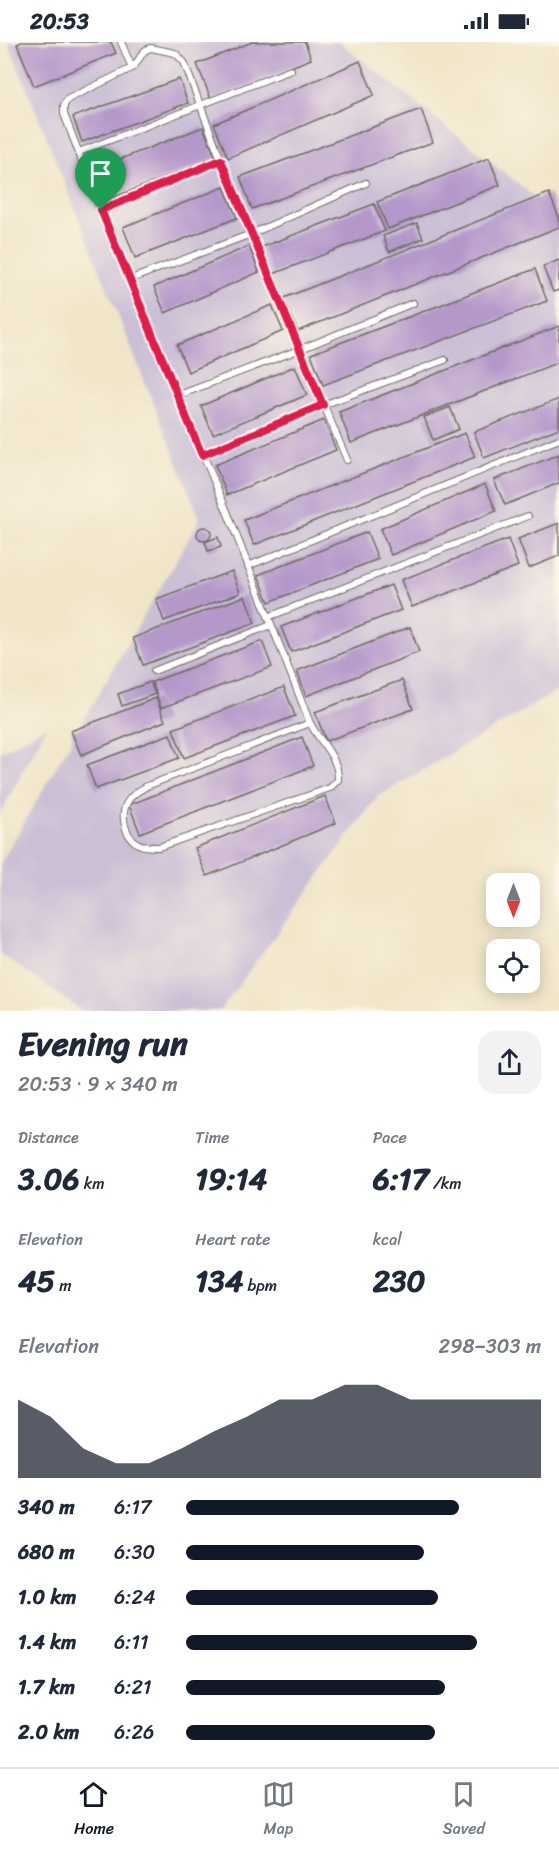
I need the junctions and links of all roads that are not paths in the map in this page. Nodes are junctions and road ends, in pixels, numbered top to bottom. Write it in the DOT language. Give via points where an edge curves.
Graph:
graph roads {
  1 [pos="121,42"];
  2 [pos="142,42"];
  3 [pos="146,49"];
  4 [pos="132,68"];
  5 [pos="291,70"];
  6 [pos="200,106"];
  7 [pos="79,152"];
  8 [pos="221,160"];
  9 [pos="366,183"];
  10 [pos="101,210"];
  11 [pos="251,234"];
  12 [pos="131,279"];
  13 [pos="412,303"];
  14 [pos="301,349"];
  15 [pos="444,360"];
  16 [pos="178,395"];
  17 [pos="323,405"];
  18 [pos="559,439"];
  19 [pos="202,455"];
  20 [pos="347,460"];
  21 [pos="528,516"];
  22 [pos="248,566"];
  23 [pos="268,617"];
  24 [pos="271,625"];
  25 [pos="154,671"];
  26 [pos="310,723"];
  1 -- 4 [label="lane"];
  2 -- 3 [label="lane"];
  3 -- 4 [label="lane"];
  3 -- 6 [label="lane" via="180,56"];
  4 -- 7 [label="lane" via="68,99 64,105"];
  5 -- 6 [label="lane"];
  6 -- 7 [label="lane"];
  6 -- 8 [label="lane"];
  7 -- 10 [label="lane"];
  8 -- 10 [label="lane"];
  8 -- 11 [label="lane"];
  9 -- 11 [label="lane"];
  10 -- 12 [label="lane"];
  11 -- 12 [label="lane"];
  11 -- 14 [label="lane"];
  12 -- 16 [label="lane"];
  13 -- 14 [label="lane"];
  14 -- 16 [label="lane"];
  14 -- 17 [label="lane"];
  15 -- 17 [label="lane"];
  16 -- 19 [label="lane"];
  17 -- 19 [label="lane"];
  17 -- 20 [label="lane"];
  18 -- 22 [label="lane"];
  19 -- 22 [label="lane"];
  21 -- 23 [label="lane"];
  22 -- 23 [label="lane"];
  23 -- 24 [label="lane"];
  24 -- 25 [label="lane"];
  24 -- 26 [label="lane"];
  26 -- 26 [label="lane" via="135,792 127,802 124,816 134,841 146,847 159,847 330,788 338,780 339,768"];
}
